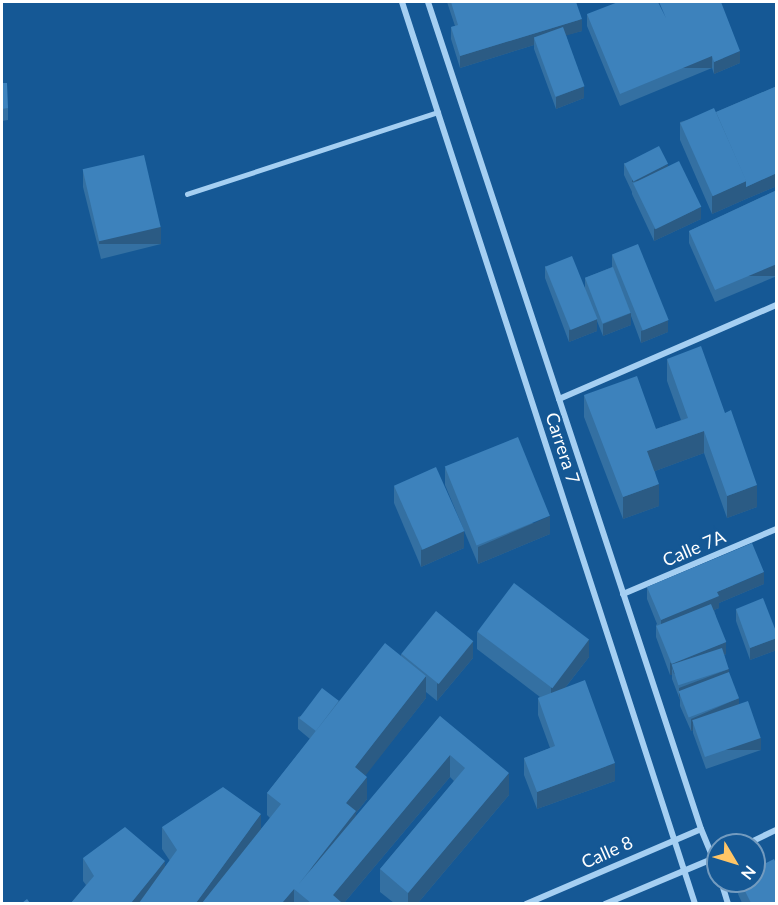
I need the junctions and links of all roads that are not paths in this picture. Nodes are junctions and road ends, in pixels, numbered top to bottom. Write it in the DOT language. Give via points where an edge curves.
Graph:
graph roads {
  1 [pos="402,2"];
  2 [pos="428,2"];
  3 [pos="438,112"];
  4 [pos="187,194"];
  5 [pos="777,304"];
  6 [pos="559,399"];
  7 [pos="777,529"];
  8 [pos="623,594"];
  9 [pos="701,829"];
  10 [pos="674,839"];
  11 [pos="706,839"];
  12 [pos="706,861"];
  13 [pos="684,869"];
  14 [pos="526,903"];
  15 [pos="604,903"];
  16 [pos="695,903"];
  1 -- 3 [label="street, Carrera 7"];
  2 -- 6 [label="street, Carrera 7"];
  3 -- 4 [label="lane"];
  3 -- 10 [label="street, Carrera 7"];
  5 -- 6 [label="street"];
  6 -- 8 [label="street, Carrera 7"];
  7 -- 8 [label="street, Calle 7A"];
  8 -- 9 [label="street, Carrera 7"];
  9 -- 10 [label="street, Calle 8"];
  9 -- 11 [label="street, Carrera 7"];
  10 -- 13 [label="street, Carrera 7"];
  10 -- 14 [label="street, Calle 8"];
  12 -- 13 [label="street"];
  13 -- 15 [label="street"];
  13 -- 16 [label="street, Carrera 7"];
}
